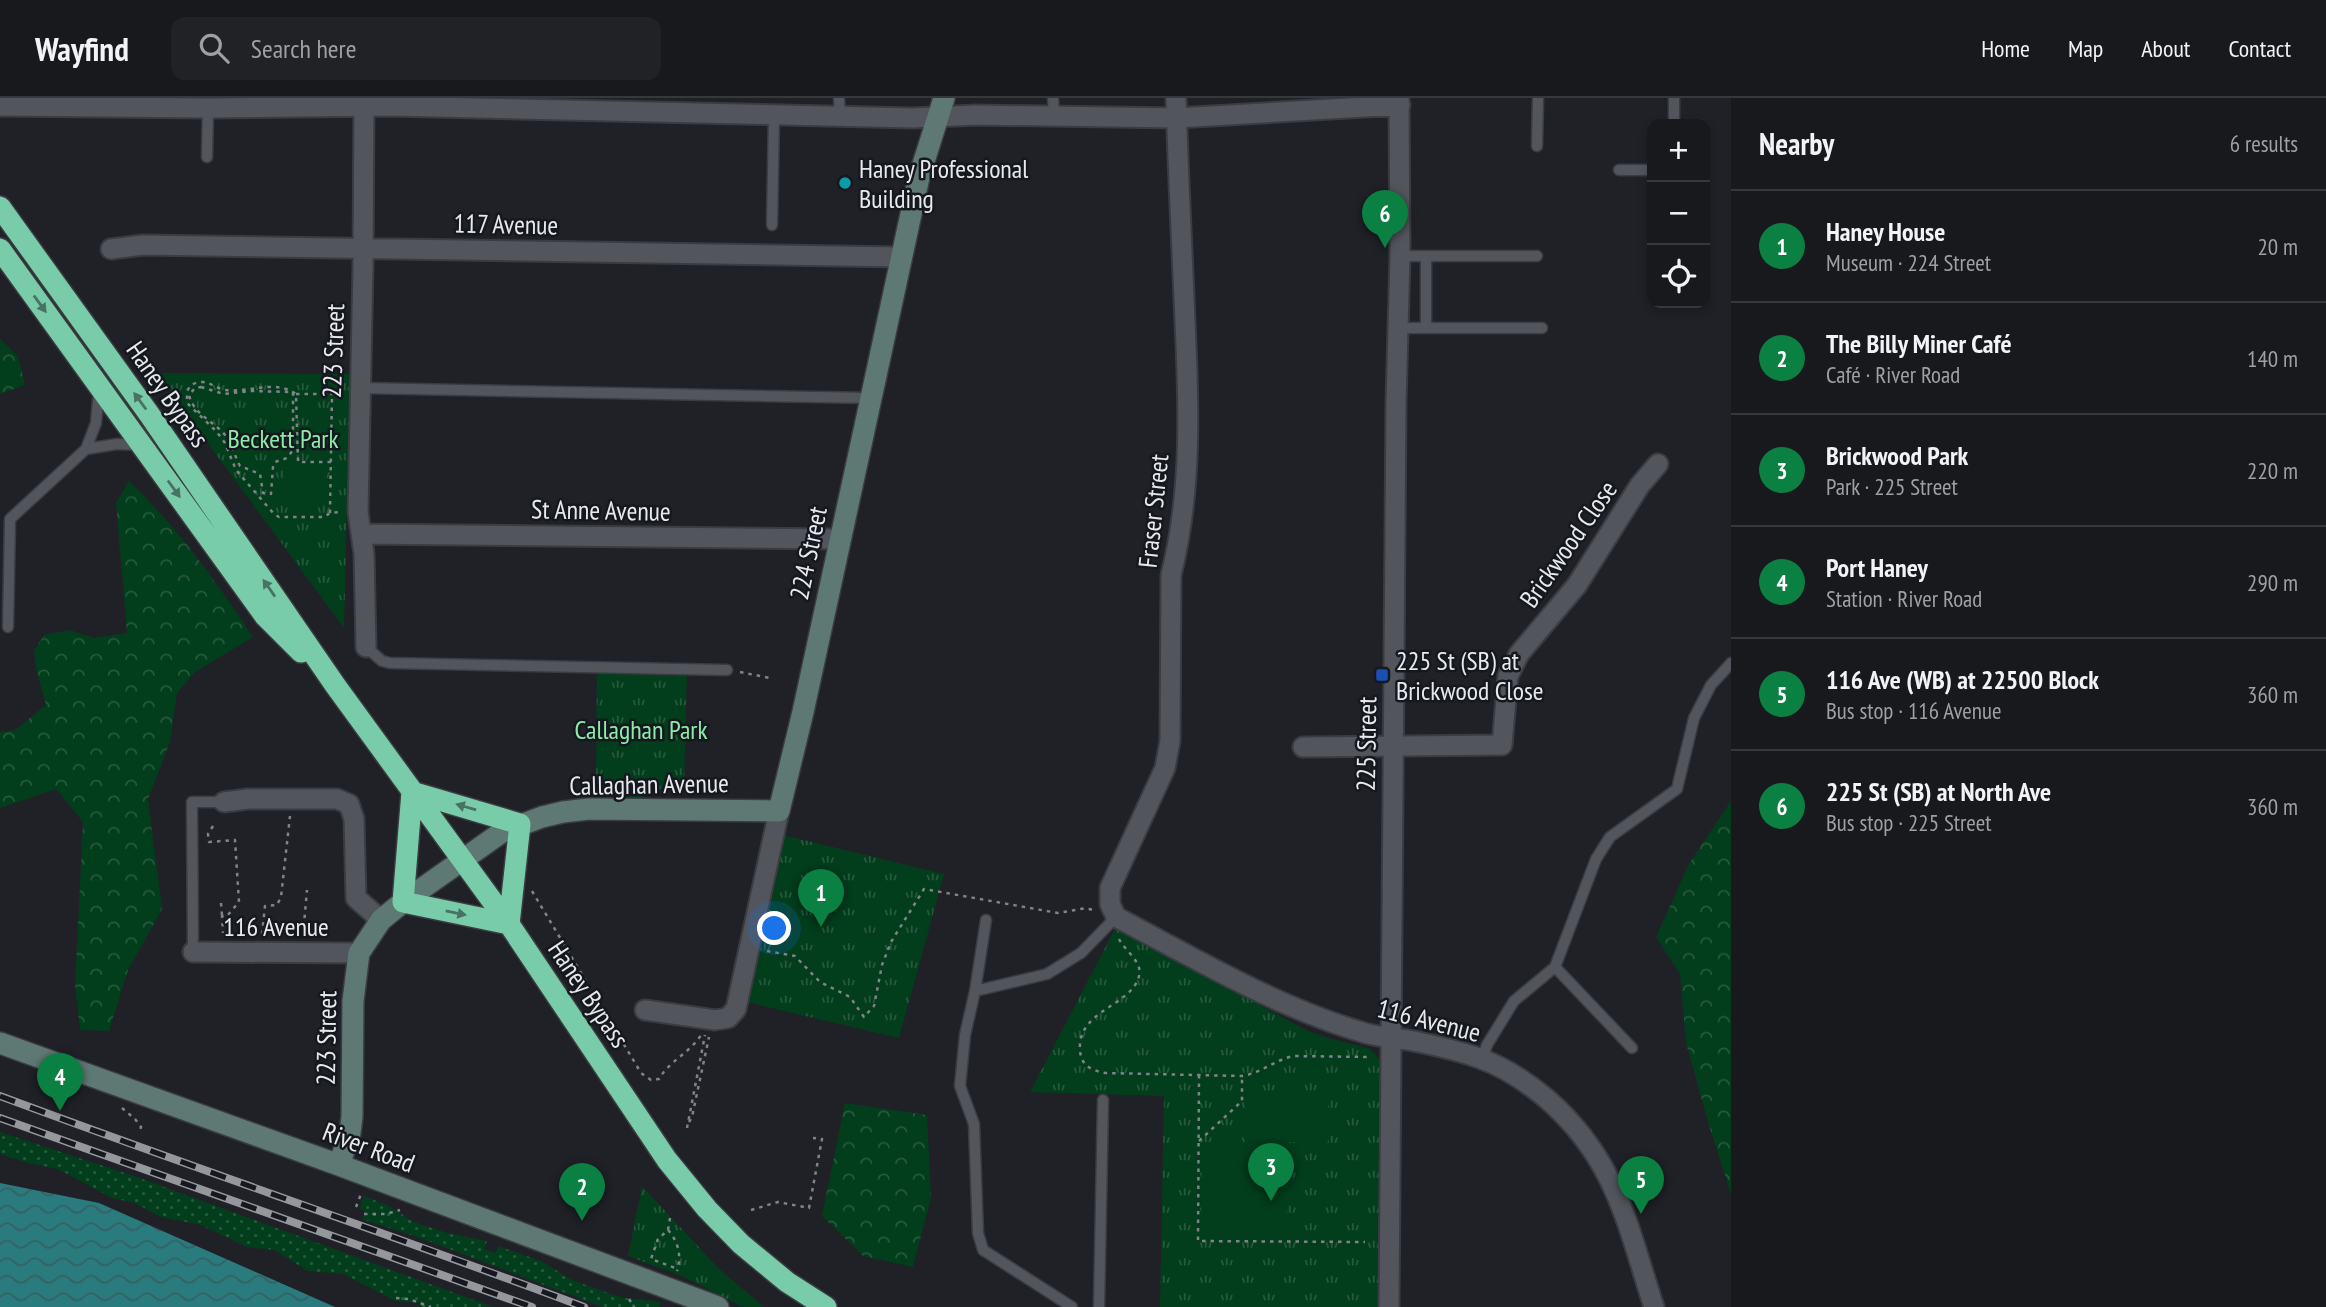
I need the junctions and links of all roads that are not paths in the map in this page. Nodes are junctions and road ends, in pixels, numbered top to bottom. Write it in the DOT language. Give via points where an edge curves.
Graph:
graph roads {
  1 [pos="1175,98"];
  2 [pos="1538,98"];
  3 [pos="1674,98"];
  4 [pos="133,102"];
  5 [pos="364,102"];
  6 [pos="1400,102"];
  7 [pos="1289,105"];
  8 [pos="0,106"];
  9 [pos="840,107"];
  10 [pos="1053,107"];
  11 [pos="1257,107"];
  12 [pos="208,108"];
  13 [pos="942,108"];
  14 [pos="774,115"];
  15 [pos="1176,118"];
  16 [pos="1674,119"];
  17 [pos="1537,146"];
  18 [pos="207,157"];
  19 [pos="1619,170"];
  20 [pos="1647,170"];
  21 [pos="0,207"];
  22 [pos="772,225"];
  23 [pos="363,247"];
  24 [pos="0,249"];
  25 [pos="111,249"];
  26 [pos="1400,256"];
  27 [pos="1426,256"];
  28 [pos="1537,256"];
  29 [pos="901,257"];
  30 [pos="1426,327"];
  31 [pos="1398,328"];
  32 [pos="1542,328"];
  33 [pos="99,386"];
  34 [pos="359,391"];
  35 [pos="870,398"];
  36 [pos="143,446"];
  37 [pos="86,449"];
  38 [pos="1658,464"];
  39 [pos="362,534"];
  40 [pos="839,539"];
  41 [pos="8,627"];
  42 [pos="366,647"];
  43 [pos="1731,663"];
  44 [pos="727,670"];
  45 [pos="335,685"];
  46 [pos="1303,747"];
  47 [pos="1393,747"];
  48 [pos="412,792"];
  49 [pos="224,802"];
  50 [pos="779,811"];
  51 [pos="520,824"];
  52 [pos="462,861"];
  53 [pos="402,902"];
  54 [pos="381,920"];
  55 [pos="986,920"];
  56 [pos="509,925"];
  57 [pos="1116,926"];
  58 [pos="193,952"];
  59 [pos="359,953"];
  60 [pos="1555,967"];
  61 [pos="975,991"];
  62 [pos="645,1010"];
  63 [pos="1390,1037"];
  64 [pos="0,1043"];
  65 [pos="1632,1048"];
  66 [pos="1482,1059"];
  67 [pos="1103,1100"];
  68 [pos="339,1165"];
  69 [pos="718,1307"];
  70 [pos="826,1307"];
  71 [pos="1072,1307"];
  72 [pos="1099,1307"];
  73 [pos="1389,1307"];
  74 [pos="1654,1307"];
  1 -- 15 [label="street, Fraser Street"];
  2 -- 17 [label="lane"];
  3 -- 16 [label="lane"];
  4 -- 8 [label="street"];
  4 -- 12 [label="street"];
  5 -- 12 [label="street"];
  5 -- 14 [label="street"];
  5 -- 23 [label="street, 223 Street"];
  6 -- 7 [label="street"];
  6 -- 26 [label="street, 225 Street"];
  7 -- 11 [label="street"];
  9 -- 13 [label="street"];
  9 -- 14 [label="street"];
  10 -- 13 [label="street"];
  10 -- 15 [label="street"];
  11 -- 15 [label="street"];
  12 -- 18 [label="lane"];
  13 -- 29 [label="street, 224 Street" via="919,177"];
  14 -- 22 [label="lane"];
  15 -- 57 [label="street, Fraser Street" via="1189,407 1184,503 1171,575 1170,741 1165,768 1110,888"];
  19 -- 20 [label="lane"];
  45 -- 21 [label="highway, Haney Bypass, one-way"];
  23 -- 25 [label="street, 117 Avenue" via="143,245"];
  23 -- 29 [label="street, 117 Avenue"];
  23 -- 34 [label="street, 223 Street"];
  24 -- 33 [label="highway, Haney Bypass, one-way"];
  26 -- 27 [label="lane"];
  26 -- 31 [label="street, 225 Street"];
  27 -- 28 [label="lane"];
  27 -- 30 [label="lane"];
  29 -- 35 [label="street, 224 Street"];
  30 -- 31 [label="lane"];
  30 -- 32 [label="lane"];
  31 -- 47 [label="street, 225 Street"];
  33 -- 36 [label="highway, Haney Bypass"];
  33 -- 37 [label="lane" via="96,423"];
  34 -- 35 [label="lane"];
  34 -- 39 [label="street, 223 Street" via="358,512"];
  35 -- 40 [label="street, 224 Street"];
  36 -- 37 [label="lane" via="117,443"];
  36 -- 45 [label="highway, Haney Bypass, one-way" via="265,616"];
  37 -- 41 [label="lane" via="10,519"];
  38 -- 47 [label="street, Brickwood Close" via="1577,585 1519,654 1508,676 1502,745"];
  39 -- 40 [label="street, St Anne Avenue"];
  39 -- 42 [label="street, 223 Street"];
  40 -- 50 [label="street, 224 Street"];
  42 -- 44 [label="lane" via="390,663"];
  43 -- 60 [label="lane" via="1711,685 1694,718 1677,789 1610,837 1596,859"];
  45 -- 48 [label="highway, Haney Bypass"];
  46 -- 47 [label="street, Brickwood Close"];
  47 -- 63 [label="street, 225 Street"];
  51 -- 48 [label="highway, one-way"];
  48 -- 52 [label="highway, Haney Bypass"];
  48 -- 53 [label="highway"];
  49 -- 54 [label="street" via="337,799 349,804 354,819 356,898"];
  49 -- 58 [label="lane" via="192,802"];
  50 -- 51 [label="street, Callaghan Avenue" via="589,809 563,811"];
  50 -- 62 [label="street, 224 Street" via="738,1003 728,1018 709,1020"];
  51 -- 52 [label="street, Callaghan Avenue"];
  51 -- 56 [label="highway"];
  52 -- 53 [label="street, Callaghan Avenue"];
  52 -- 56 [label="highway, Haney Bypass"];
  53 -- 54 [label="street, Callaghan Avenue"];
  53 -- 56 [label="highway, one-way"];
  54 -- 59 [label="street, Callaghan Avenue"];
  55 -- 61 [label="lane"];
  56 -- 70 [label="highway, Haney Bypass" via="691,1190 741,1244"];
  57 -- 61 [label="lane" via="1047,974"];
  57 -- 63 [label="street, 116 Avenue" via="1276,999"];
  58 -- 59 [label="street, 116 Avenue"];
  59 -- 68 [label="street, 223 Street" via="353,1001 352,1117"];
  60 -- 65 [label="lane"];
  60 -- 66 [label="lane" via="1514,1001"];
  61 -- 71 [label="lane" via="960,1086 974,1124 978,1233 984,1250"];
  63 -- 66 [label="street, 116 Avenue"];
  63 -- 73 [label="street, 225 Street"];
  64 -- 68 [label="street, River Road"];
  66 -- 74 [label="street, 116 Avenue" via="1516,1076 1564,1114 1598,1157 1622,1206"];
  67 -- 72 [label="lane"];
  68 -- 69 [label="street, River Road" via="676,1275"];
}
